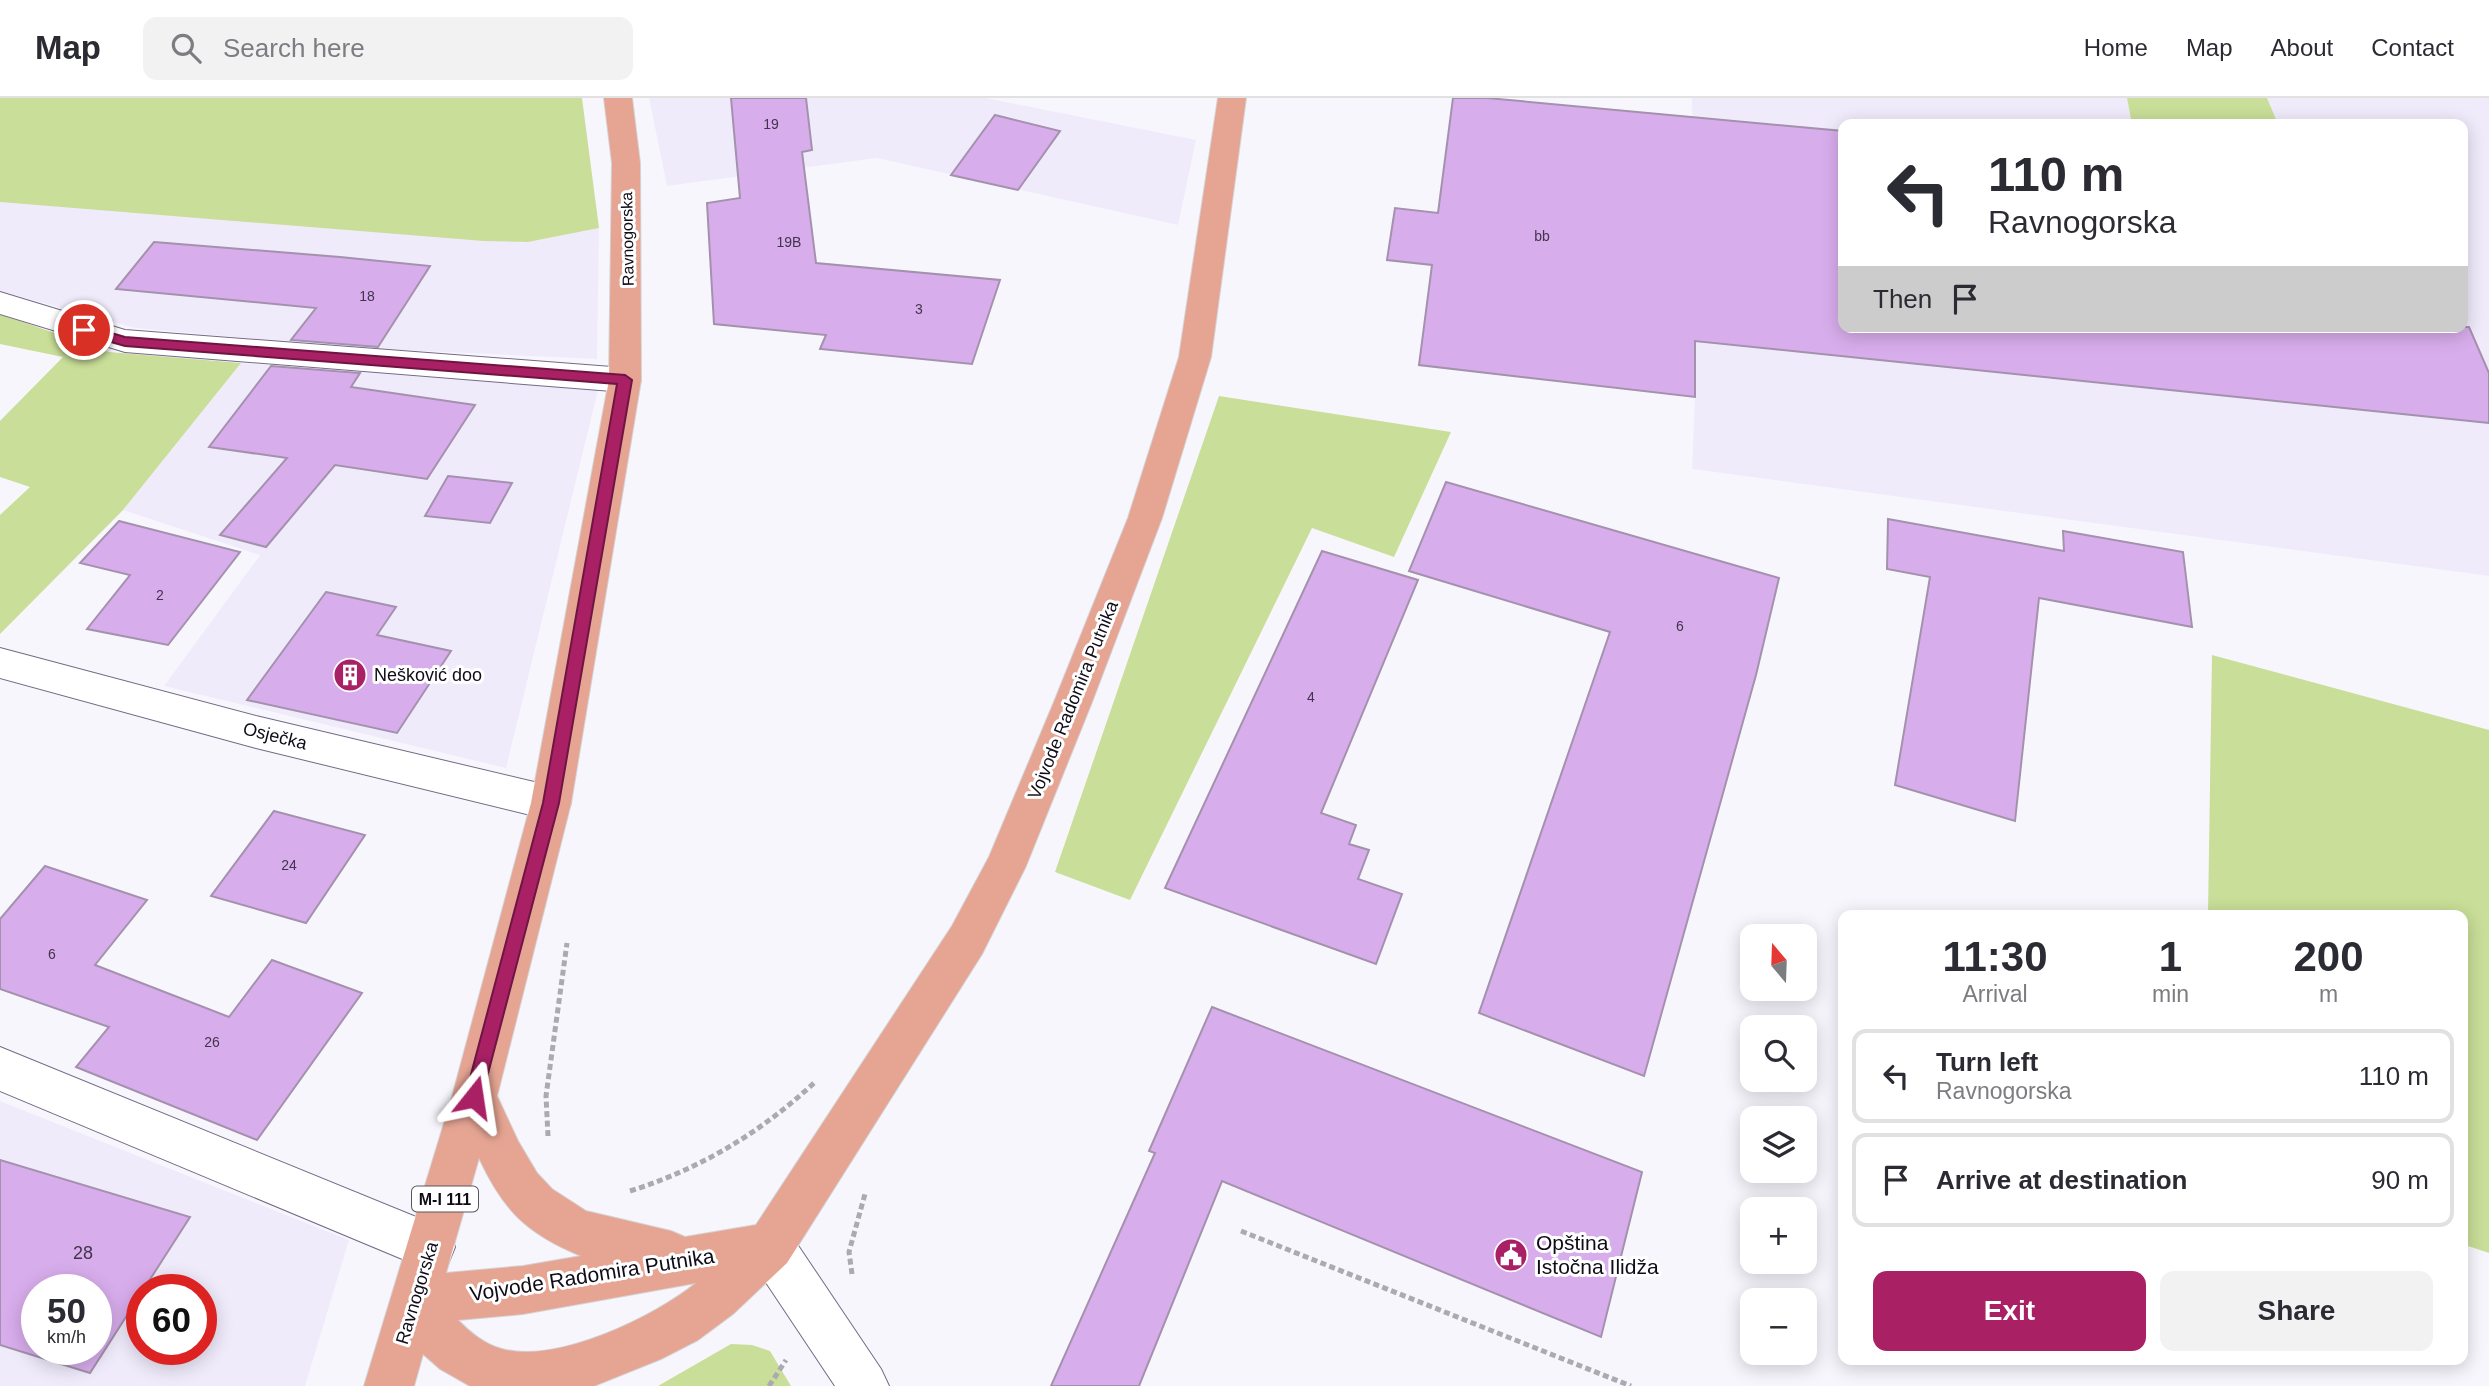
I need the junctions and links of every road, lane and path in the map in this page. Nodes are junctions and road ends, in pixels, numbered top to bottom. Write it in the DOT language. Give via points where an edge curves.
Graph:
graph roads {
  1 [pos="618,98"];
  2 [pos="1232,98"];
  3 [pos="0,303"];
  4 [pos="625,380"];
  5 [pos="0,663"];
  6 [pos="551,803"];
  7 [pos="569,930"];
  8 [pos="0,1069"];
  9 [pos="815,1082"];
  10 [pos="474,1097"];
  11 [pos="552,1147"];
  12 [pos="626,1193"];
  13 [pos="1241,1231"];
  14 [pos="770,1246"];
  15 [pos="431,1247"];
  16 [pos="694,1259"];
  17 [pos="416,1300"];
  18 [pos="790,1353"];
  19 [pos="573,1375"];
  20 [pos="389,1386"];
  21 [pos="769,1386"];
  22 [pos="864,1386"];
  23 [pos="1631,1386"];
  1 -- 4 [label="main road, Ravnogorska / M-I 111" via="626,163"];
  2 -- 14 [label="main road, Vojvode Radomira Putnika" via="1195,357 1145,517 1073,702 1006,866 967,940"];
  3 -- 4 [label="street" via="125,341"];
  4 -- 6 [label="main road, Ravnogorska / M-I 111"];
  5 -- 6 [label="street, Osječka" via="256,732"];
  6 -- 10 [label="main road, Ravnogorska / M-I 111"];
  7 -- 11 [label="path" via="546,1096"];
  8 -- 15 [label="street"];
  9 -- 12 [label="path" via="742,1140 653,1185"];
  10 -- 15 [label="main road, Ravnogorska / M-I 111"];
  10 -- 16 [label="main road" via="521,1189 555,1219 615,1245"];
  13 -- 23 [label="path"];
  14 -- 16 [label="main road, Vojvode Radomira Putnika"];
  14 -- 19 [label="main road, Vojvode Radomira Putnika" via="683,1322"];
  14 -- 22 [label="street"];
  15 -- 17 [label="main road, Ravnogorska / M-I 111"];
  16 -- 17 [label="main road, Vojvode Radomira Putnika" via="523,1290"];
  17 -- 19 [label="main road, Vojvode Radomira Putnika" via="449,1346 482,1366 512,1376"];
  17 -- 20 [label="main road, Ravnogorska / M-I 111"];
  18 -- 21 [label="path"];
}
